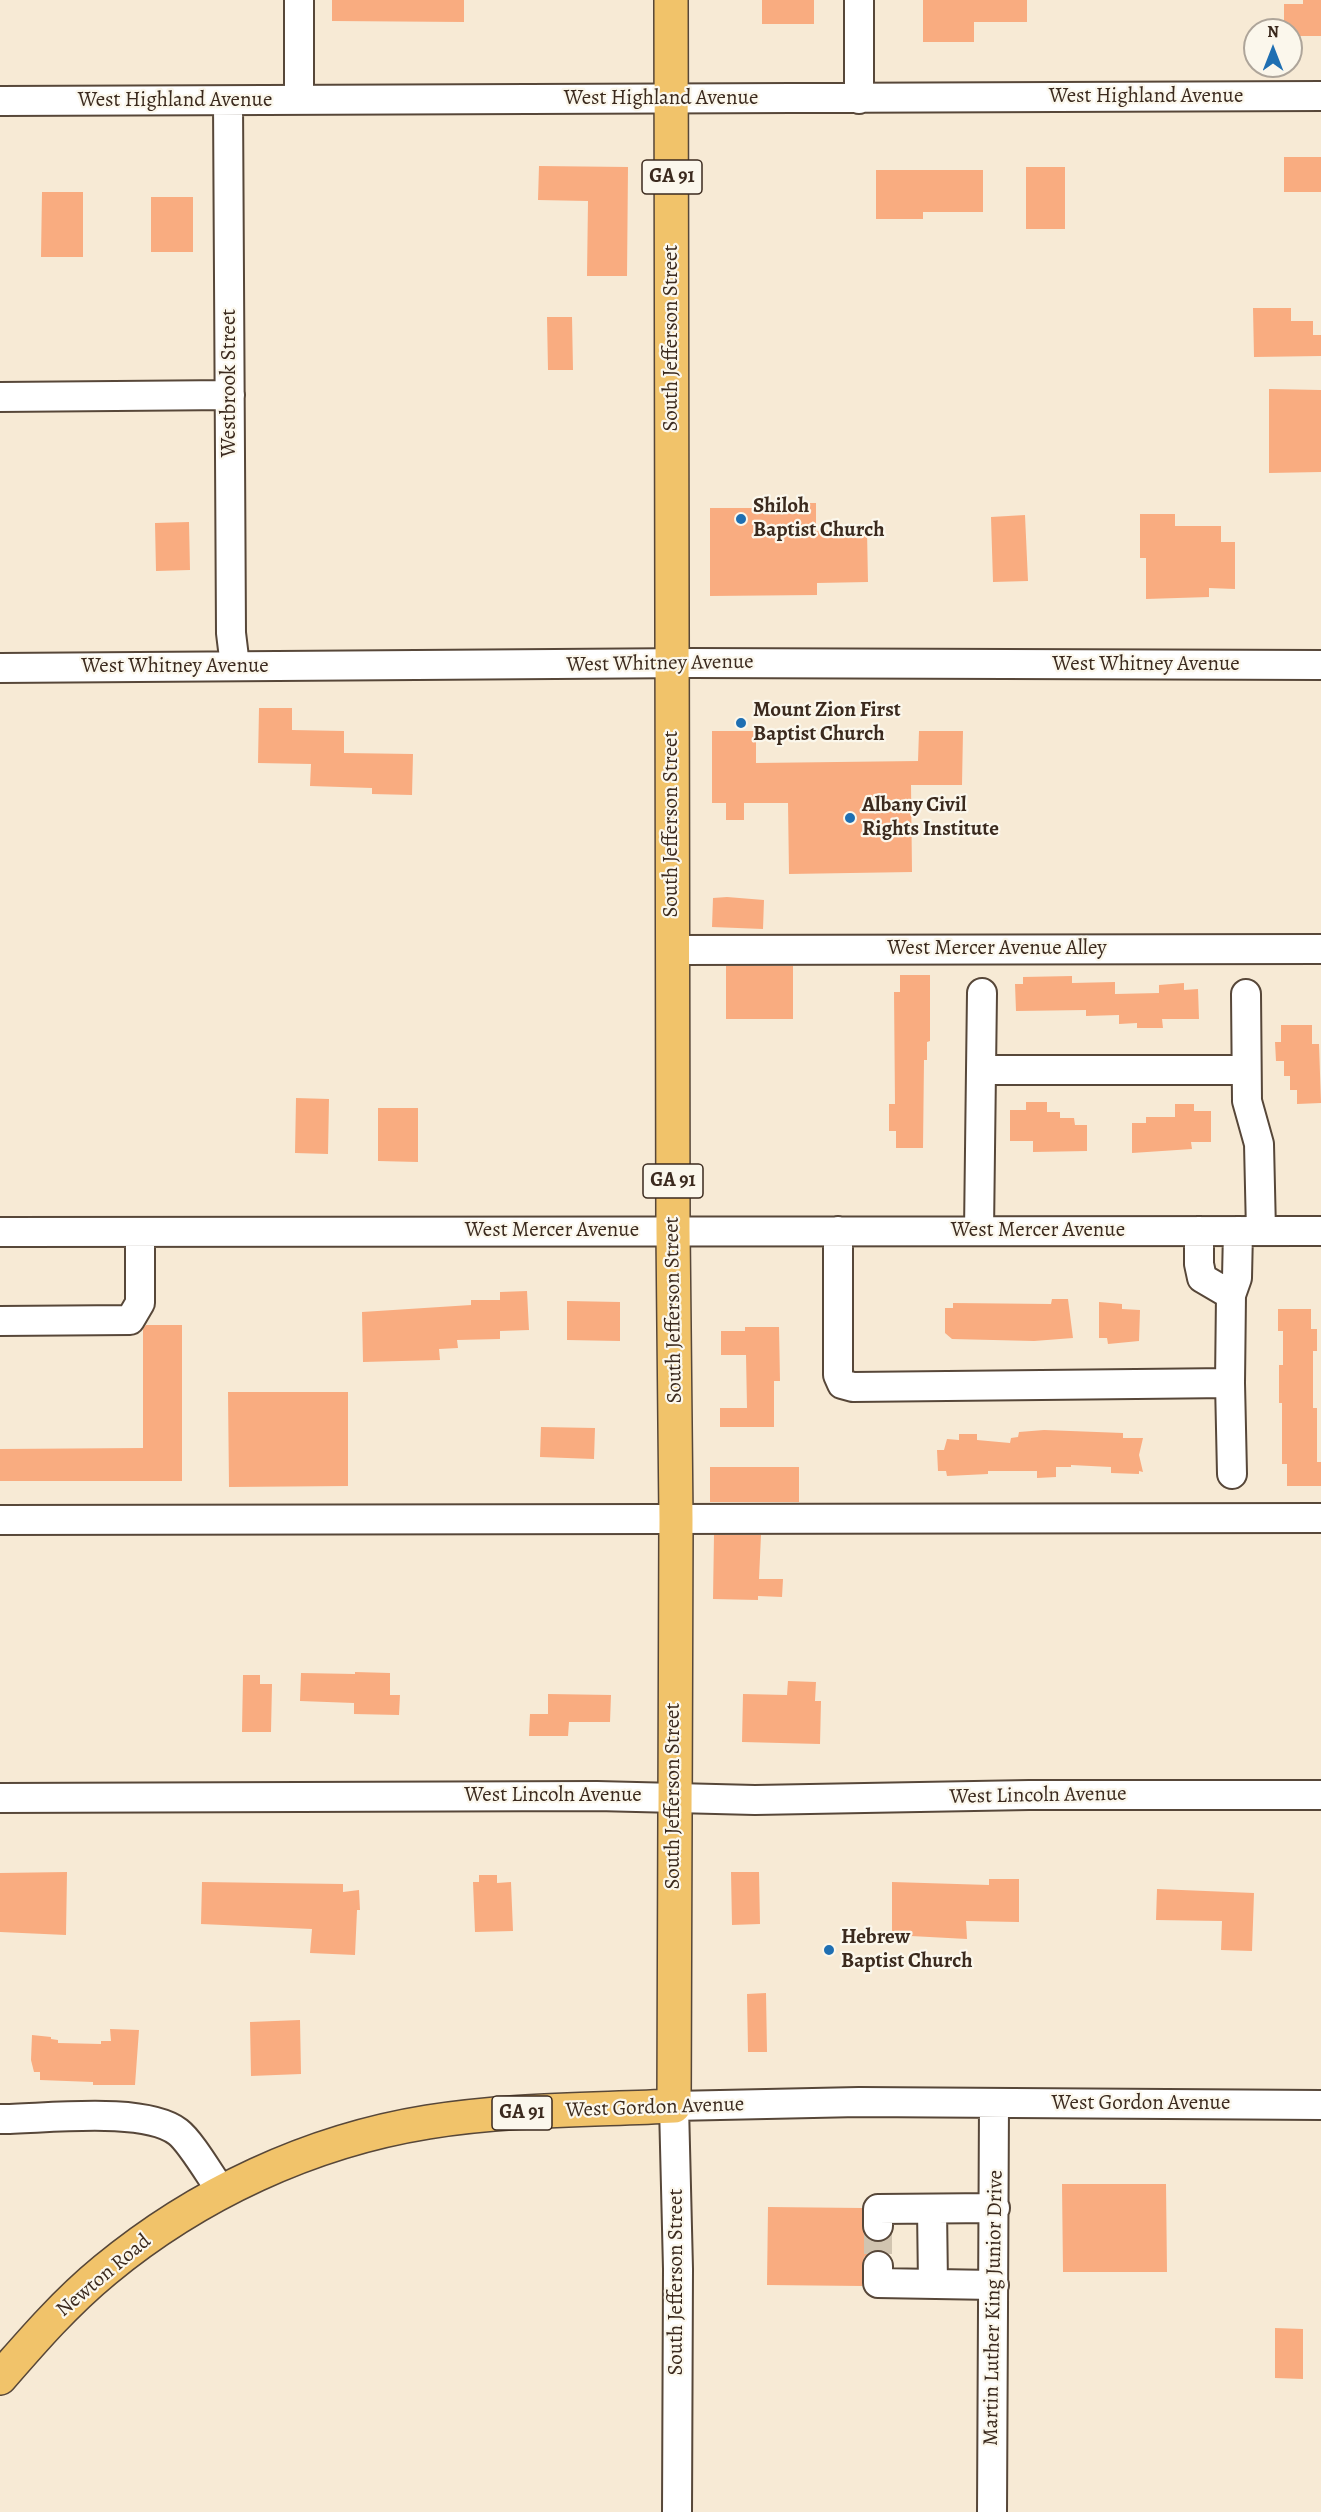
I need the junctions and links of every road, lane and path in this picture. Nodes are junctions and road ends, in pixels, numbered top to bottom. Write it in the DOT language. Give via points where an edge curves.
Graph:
graph roads {
  1 [pos="299,0"];
  2 [pos="672,0"];
  3 [pos="859,0"];
  4 [pos="1321,96"];
  5 [pos="672,99"];
  6 [pos="859,99"];
  7 [pos="228,100"];
  8 [pos="299,100"];
  9 [pos="0,101"];
  10 [pos="230,395"];
  11 [pos="0,397"];
  12 [pos="672,664"];
  13 [pos="1321,665"];
  14 [pos="235,666"];
  15 [pos="0,668"];
  16 [pos="1321,949"];
  17 [pos="673,950"];
  18 [pos="982,993"];
  19 [pos="1246,994"];
  20 [pos="981,1070"];
  21 [pos="1246,1070"];
  22 [pos="673,1231"];
  23 [pos="838,1231"];
  24 [pos="979,1231"];
  25 [pos="1199,1231"];
  26 [pos="1249,1231"];
  27 [pos="1321,1231"];
  28 [pos="0,1232"];
  29 [pos="140,1232"];
  30 [pos="1231,1295"];
  31 [pos="0,1321"];
  32 [pos="1230,1383"];
  33 [pos="1232,1474"];
  34 [pos="1321,1518"];
  35 [pos="676,1519"];
  36 [pos="0,1520"];
  37 [pos="1321,1795"];
  38 [pos="673,1796"];
  39 [pos="0,1798"];
  40 [pos="994,2103"];
  41 [pos="1321,2105"];
  42 [pos="674,2106"];
  43 [pos="0,2120"];
  44 [pos="222,2192"];
  45 [pos="995,2208"];
  46 [pos="932,2209"];
  47 [pos="878,2226"];
  48 [pos="878,2266"];
  49 [pos="933,2284"];
  50 [pos="994,2285"];
  51 [pos="0,2378"];
  52 [pos="677,2512"];
  53 [pos="992,2512"];
  1 -- 8 [label="street"];
  2 -- 5 [label="main road, South Jefferson Street / GA 91"];
  3 -- 6 [label="street"];
  4 -- 6 [label="street, West Highland Avenue"];
  5 -- 6 [label="street, West Highland Avenue"];
  5 -- 8 [label="street, West Highland Avenue"];
  5 -- 12 [label="main road, South Jefferson Street / GA 91"];
  7 -- 8 [label="street, West Highland Avenue"];
  7 -- 9 [label="street, West Highland Avenue"];
  7 -- 10 [label="street, Westbrook Street"];
  10 -- 11 [label="street"];
  10 -- 14 [label="street, Westbrook Street" via="231,633"];
  12 -- 13 [label="street, West Whitney Avenue"];
  12 -- 14 [label="street, West Whitney Avenue"];
  12 -- 17 [label="main road, South Jefferson Street / GA 91"];
  14 -- 15 [label="street, West Whitney Avenue"];
  16 -- 17 [label="street, West Mercer Avenue Alley"];
  17 -- 22 [label="main road, South Jefferson Street / GA 91"];
  18 -- 20 [label="street"];
  19 -- 21 [label="street"];
  20 -- 21 [label="street"];
  20 -- 24 [label="street"];
  21 -- 26 [label="street" via="1247,1101 1259,1144"];
  22 -- 23 [label="street, West Mercer Avenue"];
  22 -- 29 [label="street, West Mercer Avenue"];
  22 -- 35 [label="main road, South Jefferson Street / GA 91"];
  23 -- 24 [label="street, West Mercer Avenue"];
  23 -- 32 [label="street" via="838,1376 842,1384 865,1387"];
  24 -- 25 [label="street, West Mercer Avenue"];
  25 -- 26 [label="street, West Mercer Avenue"];
  25 -- 30 [label="street" via="1202,1278"];
  26 -- 27 [label="street, West Mercer Avenue"];
  26 -- 30 [label="street"];
  28 -- 29 [label="street, West Mercer Avenue"];
  29 -- 31 [label="street" via="140,1303 130,1320"];
  30 -- 32 [label="street"];
  32 -- 33 [label="street"];
  34 -- 35 [label="street"];
  35 -- 36 [label="street"];
  35 -- 38 [label="main road, South Jefferson Street / GA 91"];
  37 -- 38 [label="street, West Lincoln Avenue" via="755,1800"];
  38 -- 39 [label="street, West Lincoln Avenue"];
  38 -- 42 [label="main road, South Jefferson Street / GA 91"];
  40 -- 41 [label="street, West Gordon Avenue"];
  40 -- 42 [label="street, West Gordon Avenue"];
  40 -- 45 [label="street, Martin Luther King Junior Drive"];
  42 -- 44 [label="main road, West Gordon Avenue / GA 91" via="428,2122 322,2149"];
  42 -- 52 [label="street, South Jefferson Street"];
  43 -- 44 [label="street" via="129,2117 160,2123 179,2133"];
  44 -- 51 [label="main road, Newton Road / GA 91" via="161,2229 104,2271 52,2320"];
  45 -- 46 [label="street"];
  45 -- 50 [label="street, Martin Luther King Junior Drive"];
  46 -- 47 [label="street" via="878,2209"];
  46 -- 49 [label="street"];
  48 -- 49 [label="street" via="878,2283"];
  49 -- 50 [label="street"];
  50 -- 53 [label="street, Martin Luther King Junior Drive"];
}
